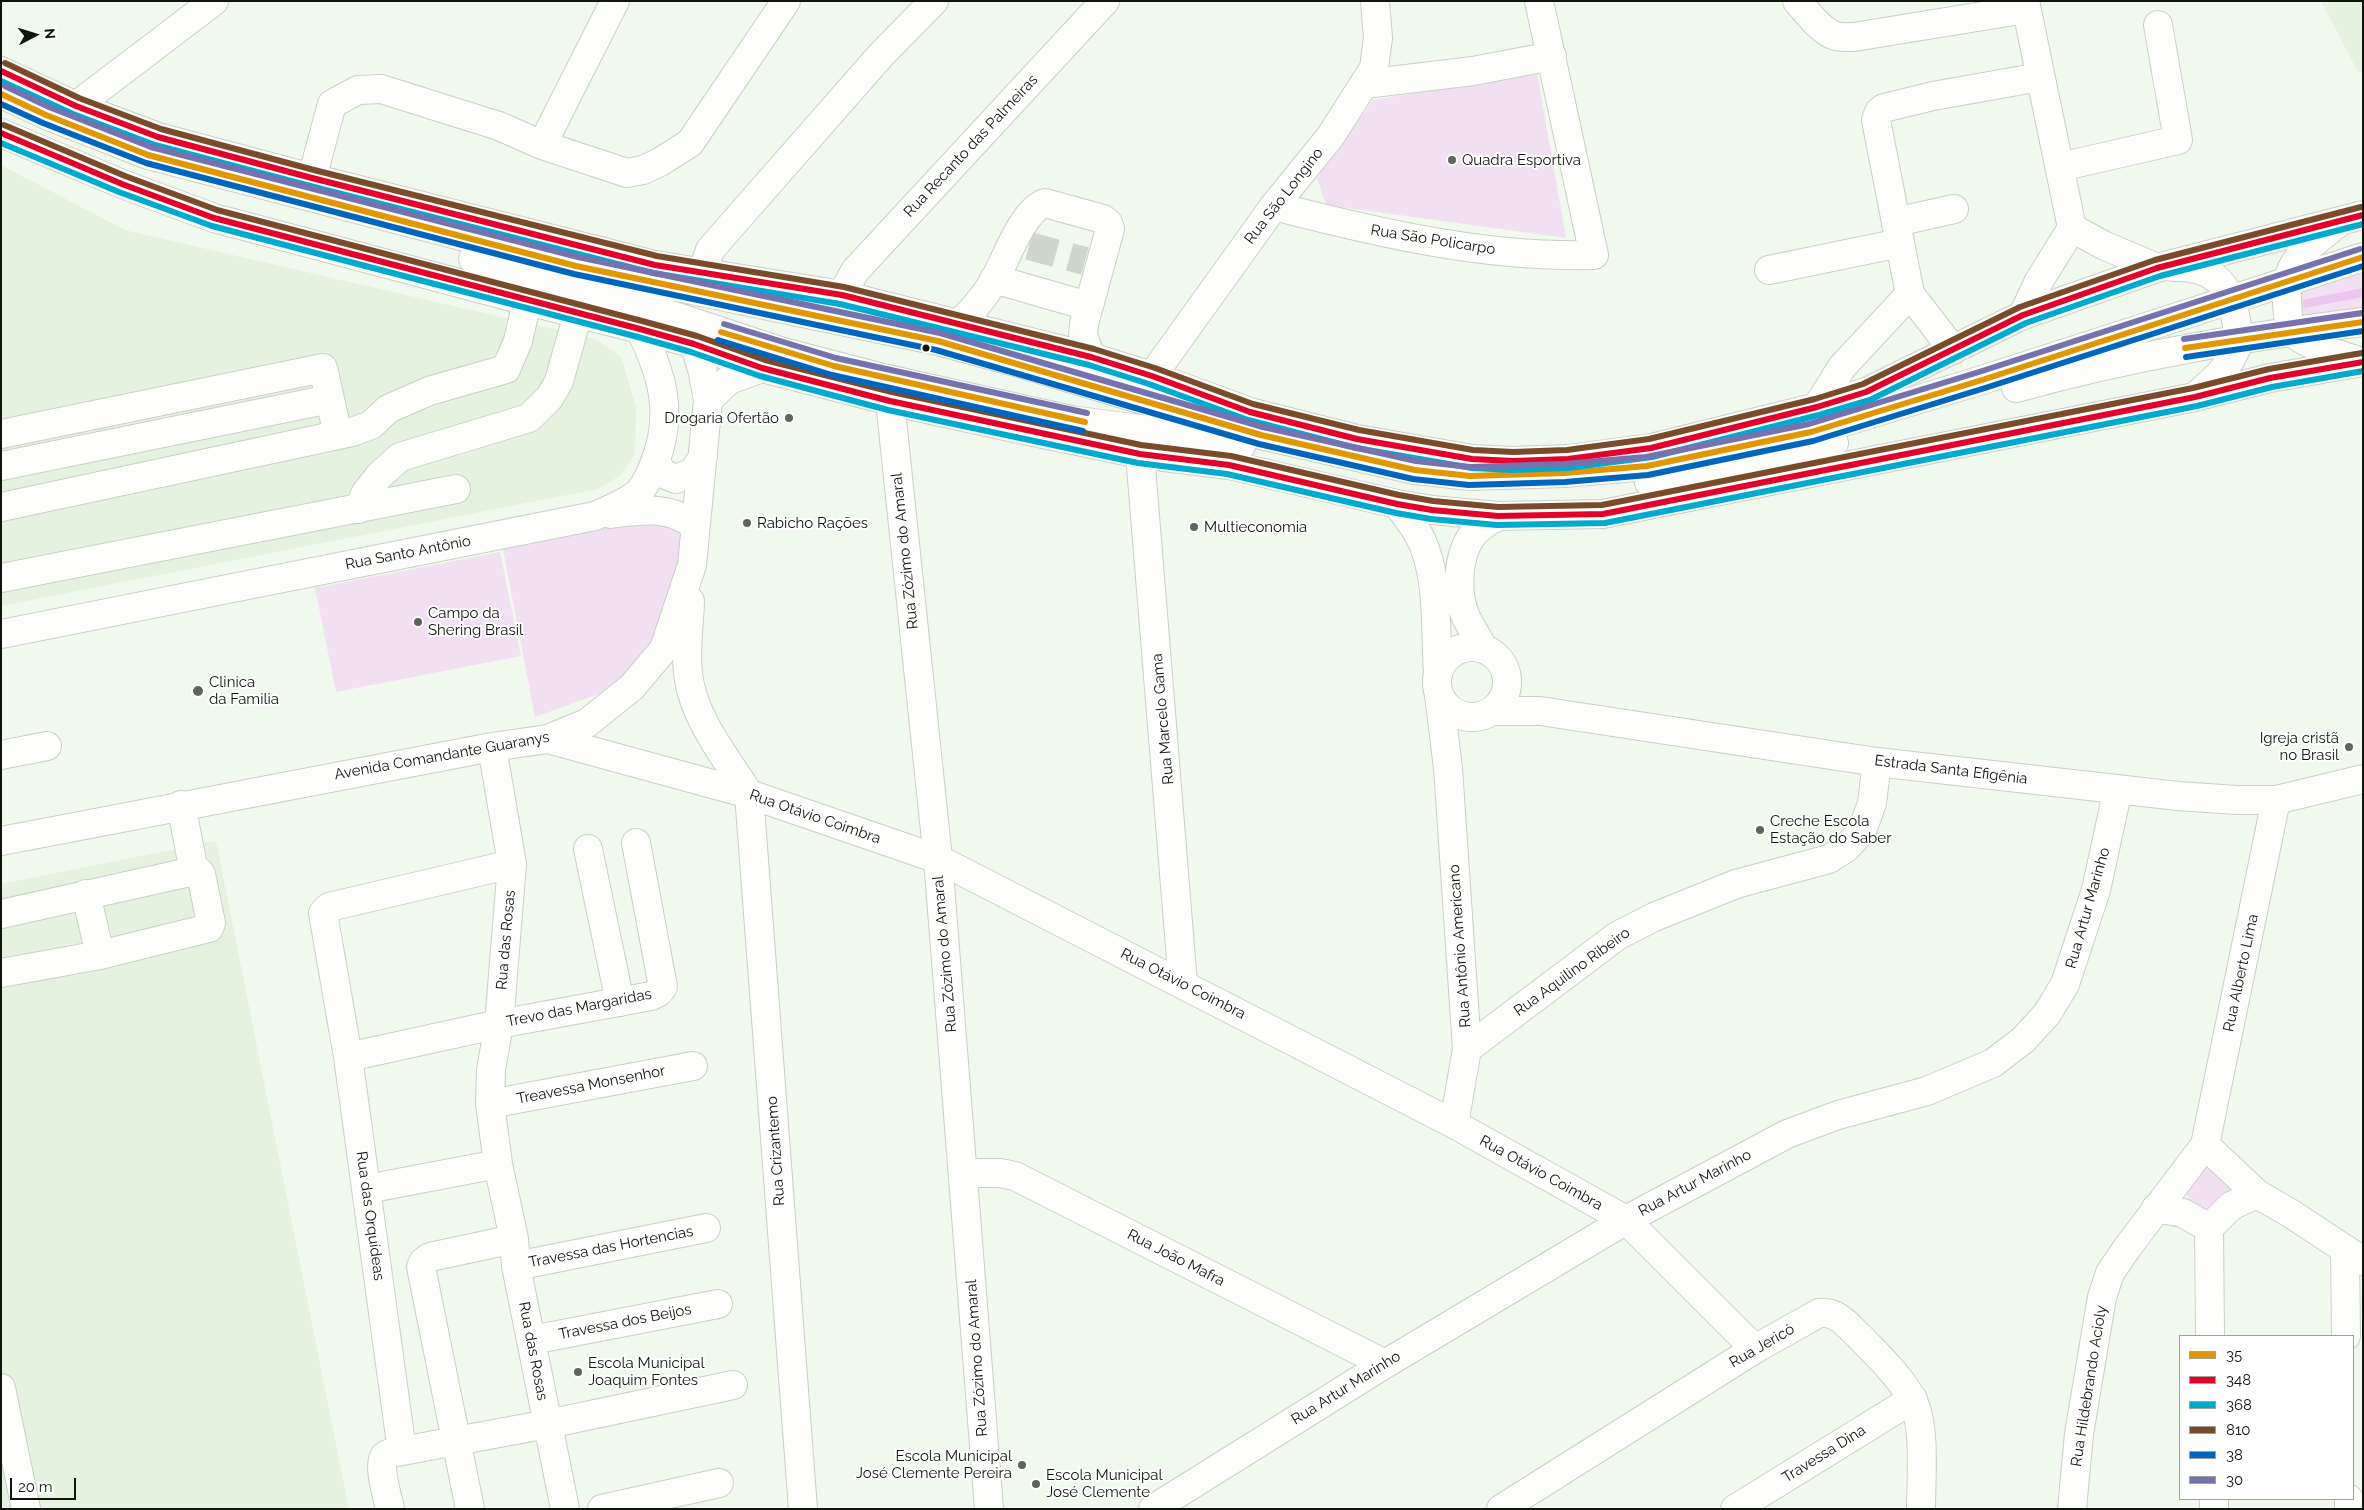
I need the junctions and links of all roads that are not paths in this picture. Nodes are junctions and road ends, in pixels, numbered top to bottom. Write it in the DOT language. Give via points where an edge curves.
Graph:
graph roads {
  1 [pos="214,1"];
  2 [pos="615,1"];
  3 [pos="786,1"];
  4 [pos="934,1"];
  5 [pos="1105,1"];
  6 [pos="1375,1"];
  7 [pos="1539,1"];
  8 [pos="1797,1"];
  9 [pos="2025,5"];
  10 [pos="2158,26"];
  11 [pos="1552,56"];
  12 [pos="1,71"];
  13 [pos="2040,77"];
  14 [pos="1365,84"];
  15 [pos="1,94"];
  16 [pos="76,106"];
  17 [pos="1,114"];
  18 [pos="1,133"];
  19 [pos="542,144"];
  20 [pos="2060,167"];
  21 [pos="312,178"];
  22 [pos="1274,206"];
  23 [pos="1954,209"];
  24 [pos="2354,216"];
  25 [pos="2072,228"];
  26 [pos="1898,232"];
  27 [pos="2363,257"];
  28 [pos="655,265"];
  29 [pos="2158,268"];
  30 [pos="1769,270"];
  31 [pos="702,273"];
  32 [pos="994,279"];
  33 [pos="2286,282"];
  34 [pos="670,286"];
  35 [pos="1910,294"];
  36 [pos="842,295"];
  37 [pos="2232,300"];
  38 [pos="527,301"];
  39 [pos="1088,306"];
  40 [pos="578,314"];
  41 [pos="2023,315"];
  42 [pos="2363,322"];
  43 [pos="958,324"];
  44 [pos="640,329"];
  45 [pos="2290,331"];
  46 [pos="690,332"];
  47 [pos="2239,341"];
  48 [pos="1953,350"];
  49 [pos="1091,357"];
  50 [pos="2363,362"];
  51 [pos="762,368"];
  52 [pos="1152,376"];
  53 [pos="2195,397"];
  54 [pos="330,399"];
  55 [pos="708,400"];
  56 [pos="890,401"];
  57 [pos="1817,408"];
  58 [pos="1,434"];
  59 [pos="338,435"];
  60 [pos="1140,454"];
  61 [pos="703,457"];
  62 [pos="656,459"];
  63 [pos="1,466"];
  64 [pos="456,489"];
  65 [pos="1397,504"];
  66 [pos="1,507"];
  67 [pos="359,509"];
  68 [pos="595,516"];
  69 [pos="1498,516"];
  70 [pos="694,525"];
  71 [pos="692,565"];
  72 [pos="1,578"];
  73 [pos="1,634"];
  74 [pos="1483,648"];
  75 [pos="1506,672"];
  76 [pos="1438,684"];
  77 [pos="1540,711"];
  78 [pos="1482,714"];
  79 [pos="548,739"];
  80 [pos="47,746"];
  81 [pos="492,747"];
  82 [pos="1,756"];
  83 [pos="1877,762"];
  84 [pos="1448,768"];
  85 [pos="2363,779"];
  86 [pos="2118,789"];
  87 [pos="749,794"];
  88 [pos="2276,800"];
  89 [pos="181,805"];
  90 [pos="1,841"];
  91 [pos="636,843"];
  92 [pos="588,849"];
  93 [pos="938,859"];
  94 [pos="512,864"];
  95 [pos="194,871"];
  96 [pos="86,894"];
  97 [pos="1,914"];
  98 [pos="100,955"];
  99 [pos="1,973"];
  100 [pos="1183,984"];
  101 [pos="620,1002"];
  102 [pos="499,1024"];
  103 [pos="1467,1049"];
  104 [pos="348,1056"];
  105 [pos="693,1066"];
  106 [pos="490,1104"];
  107 [pos="1454,1124"];
  108 [pos="2205,1146"];
  109 [pos="498,1164"];
  110 [pos="963,1173"];
  111 [pos="367,1189"];
  112 [pos="2257,1194"];
  113 [pos="2156,1208"];
  114 [pos="1626,1220"];
  115 [pos="706,1228"];
  116 [pos="2208,1228"];
  117 [pos="515,1253"];
  118 [pos="2354,1256"];
  119 [pos="718,1304"];
  120 [pos="2210,1335"];
  121 [pos="2346,1335"];
  122 [pos="532,1340"];
  123 [pos="1755,1349"];
  124 [pos="1384,1364"];
  125 [pos="733,1385"];
  126 [pos="1,1388"];
  127 [pos="1913,1399"];
  128 [pos="548,1424"];
  129 [pos="456,1440"];
  130 [pos="402,1452"];
  131 [pos="719,1483"];
  132 [pos="26,1509"];
  133 [pos="390,1509"];
  134 [pos="470,1509"];
  135 [pos="565,1509"];
  136 [pos="602,1509"];
  137 [pos="803,1509"];
  138 [pos="989,1509"];
  139 [pos="1153,1509"];
  140 [pos="1501,1509"];
  141 [pos="1735,1509"];
  142 [pos="1921,1509"];
  143 [pos="2072,1509"];
  1 -- 16 [label="street"];
  2 -- 19 [label="street"];
  3 -- 19 [label="street" via="690,143 660,162 626,173"];
  4 -- 31 [label="street" via="881,55 710,250"];
  5 -- 36 [label="street, Rua Recanto das Palmeiras" via="855,271"];
  6 -- 14 [label="street, Rua São Longino" via="1378,38 1374,68"];
  7 -- 11 [label="street"];
  8 -- 9 [label="street" via="1826,31 1842,37"];
  9 -- 13 [label="street"];
  10 -- 20 [label="street" via="2178,140"];
  11 -- 14 [label="street" via="1473,71"];
  11 -- 22 [label="street, Rua São Policarpo" via="1594,255 1497,252 1358,228"];
  12 -- 16 [label="street"];
  13 -- 20 [label="street"];
  13 -- 26 [label="street" via="1933,96 1879,112 1876,120"];
  14 -- 22 [label="street, Rua São Longino" via="1330,137"];
  15 -- 34 [label="street" via="148,154 576,266"];
  16 -- 21 [label="street" via="158,137"];
  17 -- 46 [label="street" via="49,136 118,161 510,269"];
  18 -- 38 [label="street" via="122,184 214,218"];
  19 -- 21 [label="street" via="500,126 381,89 358,90 332,104"];
  20 -- 25 [label="street"];
  21 -- 28 [label="street"];
  22 -- 52 [label="street, Rua São Longino"];
  23 -- 26 [label="street"];
  24 -- 29 [label="street"];
  24 -- 33 [label="street" via="2311,244 2296,261"];
  25 -- 29 [label="street"];
  25 -- 41 [label="street" via="2039,281"];
  26 -- 30 [label="street"];
  26 -- 35 [label="street"];
  27 -- 33 [label="street"];
  28 -- 31 [label="street"];
  28 -- 34 [label="street, Avenida Comandante Guaranys"];
  29 -- 37 [label="street" via="2193,267 2207,272 2220,280"];
  29 -- 41 [label="street"];
  31 -- 36 [label="street"];
  32 -- 39 [label="street"];
  32 -- 39 [label="street" via="1021,244 1032,209 1045,203 1103,219 1110,229 1092,263"];
  32 -- 43 [label="street" via="975,308"];
  33 -- 37 [label="street"];
  33 -- 45 [label="street"];
  34 -- 37 [label="street" via="928,338 1261,435 1415,470 1470,476 1647,466 1811,432"];
  34 -- 46 [label="street, Avenida Comandante Guaranys"];
  35 -- 48 [label="street"];
  35 -- 57 [label="street" via="1842,367"];
  36 -- 43 [label="street"];
  37 -- 47 [label="street"];
  38 -- 40 [label="street"];
  38 -- 59 [label="street" via="518,341 506,369 429,391 388,409 371,425"];
  39 -- 49 [label="street" via="1083,335"];
  40 -- 44 [label="street"];
  40 -- 67 [label="street" via="559,381 550,397 530,418 400,457 379,476 365,494"];
  41 -- 48 [label="street"];
  42 -- 45 [label="street"];
  43 -- 49 [label="street"];
  44 -- 46 [label="street"];
  44 -- 62 [label="street, Rua Santo Antônio" via="652,354 664,398 666,421"];
  45 -- 47 [label="street"];
  45 -- 50 [label="street" via="2318,348"];
  46 -- 47 [label="street" via="1071,420 1207,438 1422,489 1520,494 1594,489 1707,474 1796,455 2086,368 2189,347"];
  46 -- 51 [label="street"];
  46 -- 55 [label="street, Avenida Comandante Guaranys"];
  47 -- 53 [label="street" via="2221,374"];
  48 -- 57 [label="street" via="1866,392"];
  49 -- 52 [label="street"];
  50 -- 53 [label="street" via="2270,378"];
  51 -- 55 [label="street" via="729,380"];
  51 -- 56 [label="street"];
  52 -- 57 [label="street" via="1250,412 1358,439 1472,459 1568,459 1651,448"];
  53 -- 69 [label="street" via="1603,514"];
  54 -- 58 [label="street" via="323,368"];
  54 -- 59 [label="street"];
  54 -- 63 [label="street"];
  55 -- 61 [label="street, Avenida Comandante Guaranys"];
  56 -- 60 [label="street"];
  56 -- 93 [label="street, Rua Zózimo do Amaral"];
  59 -- 66 [label="street"];
  60 -- 65 [label="street" via="1229,465"];
  60 -- 100 [label="street, Rua Marcelo Gama"];
  61 -- 62 [label="street" via="693,472 676,479 661,473"];
  61 -- 70 [label="street, Avenida Comandante Guaranys"];
  62 -- 68 [label="street, Rua Santo Antônio" via="648,481 638,492"];
  64 -- 67 [label="street"];
  65 -- 69 [label="street"];
  65 -- 76 [label="street, Rua Antônio Americano" via="1418,532 1432,578"];
  67 -- 72 [label="street"];
  68 -- 70 [label="street" via="650,509 674,512"];
  68 -- 73 [label="street, Rua Santo Antônio"];
  69 -- 74 [label="street" via="1471,536 1464,552 1460,579 1465,616"];
  70 -- 71 [label="street, Avenida Comandante Guaranys"];
  71 -- 79 [label="street, Avenida Comandante Guaranys" via="664,649 654,662 632,687 587,723"];
  71 -- 87 [label="street" via="688,667 691,693 699,713"];
  74 -- 75 [label="street" via="1501,662"];
  74 -- 76 [label="street" via="1460,648 1450,654 1442,662"];
  75 -- 77 [label="street"];
  75 -- 78 [label="street" via="1505,694 1500,703"];
  76 -- 78 [label="street" via="1452,711 1461,716"];
  76 -- 84 [label="street, Rua Antônio Americano"];
  77 -- 78 [label="street, Estrada Santa Efigênia"];
  77 -- 83 [label="street, Estrada Santa Efigênia"];
  78 -- 84 [label="street, Rua Antônio Americano"];
  79 -- 81 [label="street, Avenida Comandante Guaranys"];
  79 -- 87 [label="street, Rua Otávio Coimbra"];
  80 -- 82 [label="street"];
  81 -- 89 [label="street, Avenida Comandante Guaranys"];
  81 -- 94 [label="street, Rua das Rosas"];
  83 -- 86 [label="street, Estrada Santa Efigênia"];
  83 -- 103 [label="street, Rua Aquilino Ribeiro" via="1872,803 1866,821 1862,831 1846,848 1829,859 1736,884 1654,917 1617,936"];
  84 -- 103 [label="street, Rua Antônio Americano"];
  85 -- 88 [label="street, Estrada Santa Efigênia"];
  86 -- 88 [label="street, Estrada Santa Efigênia" via="2237,800"];
  86 -- 114 [label="street, Rua Artur Marinho" via="2096,890 2065,984 2047,1014 2023,1040 1993,1063 1952,1083 1838,1115 1787,1134"];
  87 -- 93 [label="street, Rua Otávio Coimbra"];
  87 -- 137 [label="street, Rua Crizantemo"];
  88 -- 108 [label="street, Rua Alberto Lima"];
  89 -- 90 [label="street, Avenida Comandante Guaranys"];
  89 -- 95 [label="street"];
  91 -- 101 [label="street, Trevo das Margaridas" via="663,987 651,996"];
  92 -- 101 [label="street"];
  93 -- 100 [label="street, Rua Otávio Coimbra"];
  93 -- 110 [label="street, Rua Zózimo do Amaral"];
  94 -- 102 [label="street, Rua das Rosas"];
  94 -- 104 [label="street, Rua das Orquídeas" via="324,910 322,917"];
  95 -- 96 [label="street"];
  95 -- 98 [label="street" via="201,874 211,923 209,928"];
  96 -- 97 [label="street"];
  96 -- 98 [label="street"];
  98 -- 99 [label="street"];
  100 -- 107 [label="street, Rua Otávio Coimbra"];
  101 -- 102 [label="street, Trevo das Margaridas"];
  102 -- 104 [label="street, Trevo das Margaridas"];
  102 -- 106 [label="street, Rua das Rosas" via="491,1070"];
  103 -- 107 [label="street, Rua Antônio Americano"];
  104 -- 111 [label="street, Rua das Orquídeas"];
  105 -- 106 [label="street, Treavessa Monsenhor"];
  106 -- 109 [label="street, Rua das Rosas"];
  107 -- 114 [label="street, Rua Otávio Coimbra"];
  108 -- 112 [label="street"];
  108 -- 113 [label="street, Rua Hildebrando Acioly"];
  109 -- 111 [label="street"];
  109 -- 117 [label="street, Rua das Rosas"];
  110 -- 124 [label="street, Rua João Mafra" via="1015,1176"];
  110 -- 138 [label="street, Rua Zózimo do Amaral"];
  111 -- 130 [label="street, Rua das Orquídeas"];
  112 -- 116 [label="street" via="2231,1206"];
  112 -- 118 [label="street"];
  113 -- 116 [label="street" via="2183,1213"];
  113 -- 143 [label="street, Rua Hildebrando Acioly" via="2110,1274 2102,1296 2079,1434"];
  114 -- 123 [label="street, Rua Otávio Coimbra"];
  114 -- 124 [label="street, Rua Artur Marinho"];
  115 -- 117 [label="street, Travessa das Hortencias"];
  116 -- 120 [label="street"];
  117 -- 122 [label="street, Rua das Rosas"];
  117 -- 129 [label="street, Travessa das Hortencias" via="430,1258 423,1262 422,1275"];
  118 -- 121 [label="street"];
  119 -- 122 [label="street, Travessa dos Beijos"];
  122 -- 128 [label="street, Rua das Rosas"];
  123 -- 127 [label="street, Rua Jericó" via="1819,1313 1827,1312 1839,1317 1885,1363"];
  123 -- 140 [label="street, Rua Jericó"];
  124 -- 139 [label="street, Rua Artur Marinho"];
  125 -- 128 [label="street"];
  126 -- 132 [label="street"];
  127 -- 141 [label="street, Travessa Dina"];
  127 -- 142 [label="street, Rua Jericó" via="1921,1445"];
  128 -- 129 [label="street"];
  128 -- 135 [label="street, Rua das Rosas"];
  129 -- 130 [label="street"];
  129 -- 134 [label="street"];
  130 -- 133 [label="street" via="386,1454 382,1458"];
  131 -- 136 [label="street"];
}
